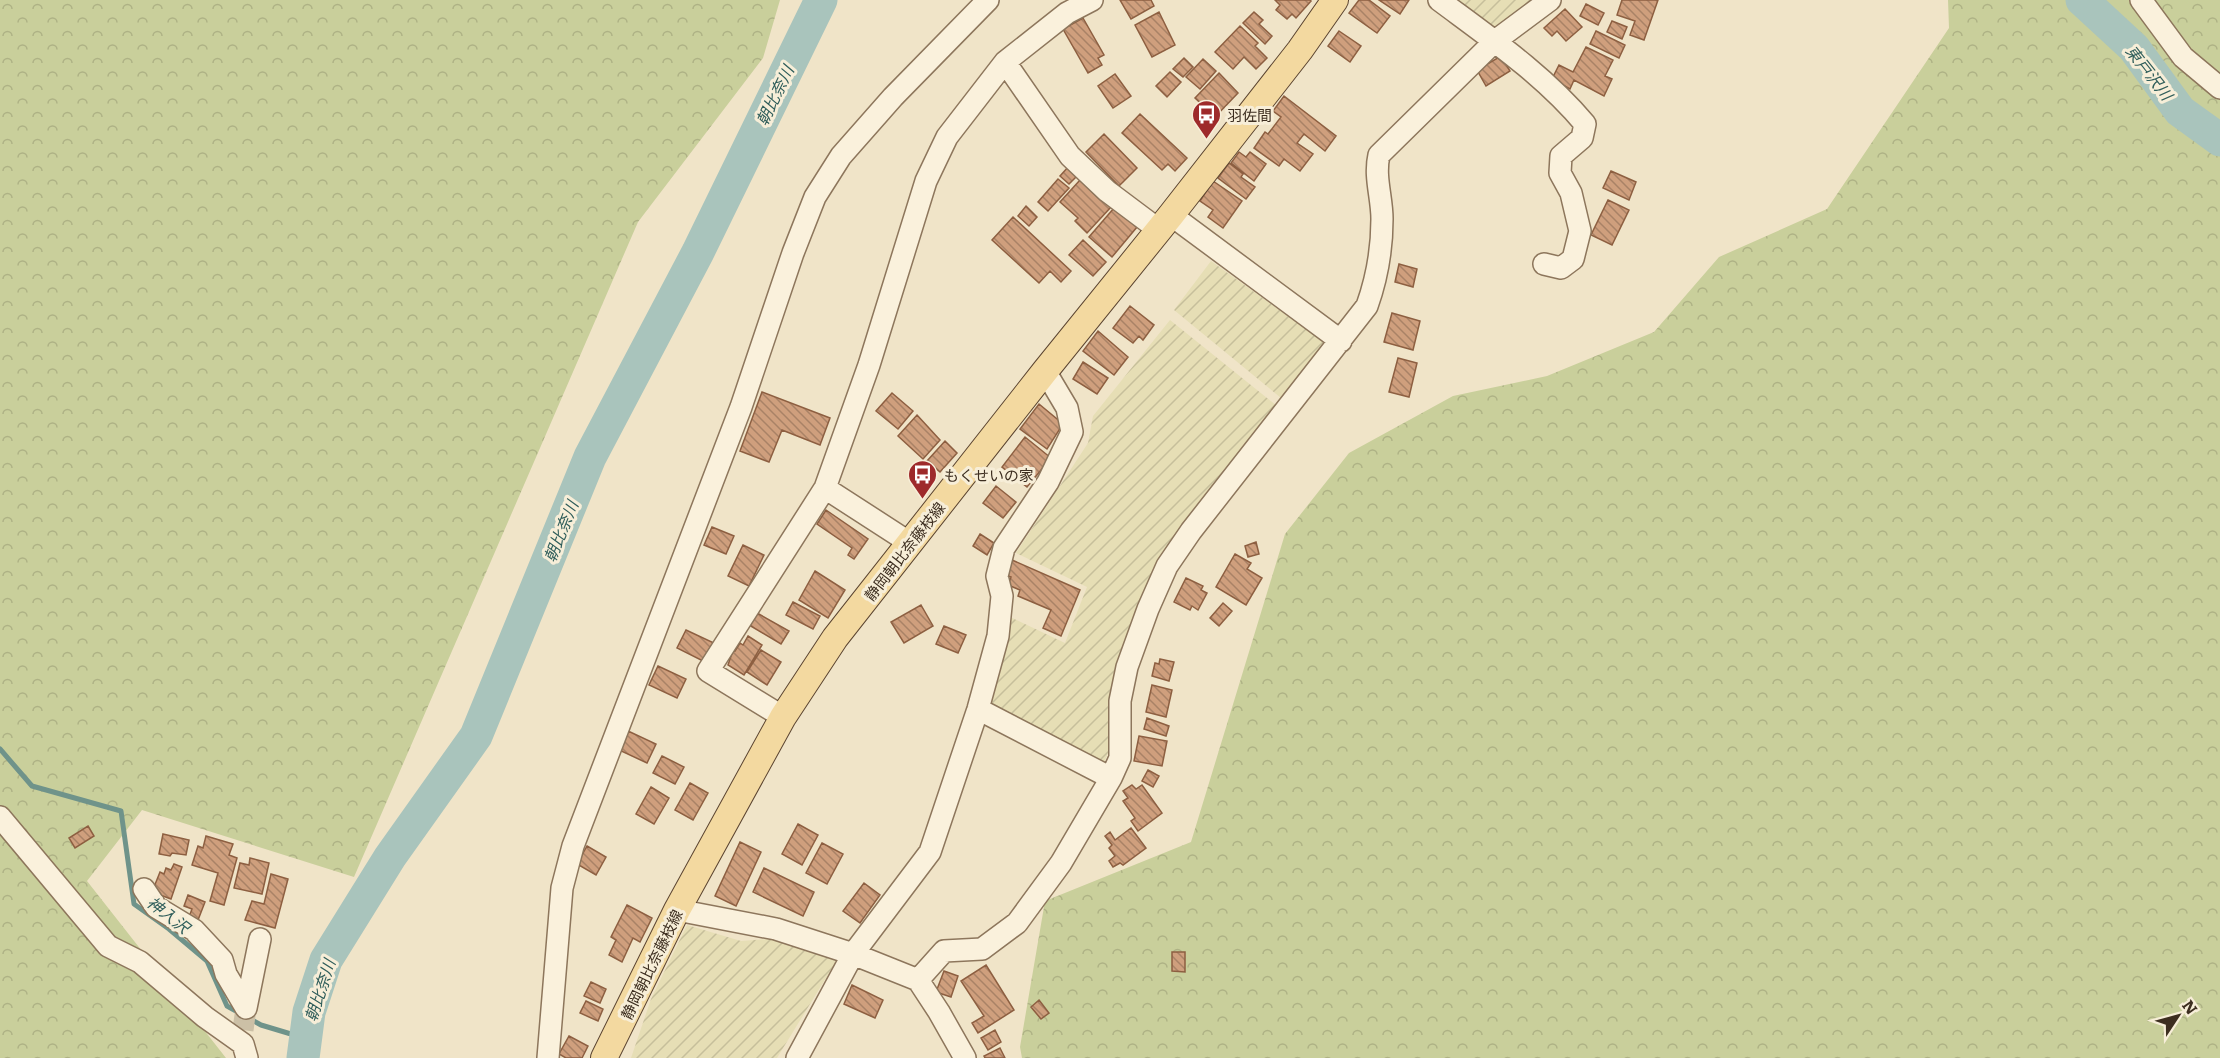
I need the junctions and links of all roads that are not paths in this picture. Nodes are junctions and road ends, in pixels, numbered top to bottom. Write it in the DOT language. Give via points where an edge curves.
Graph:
graph roads {
  1 [pos="988,0"];
  2 [pos="1092,0"];
  3 [pos="1335,0"];
  4 [pos="1439,0"];
  5 [pos="1550,0"];
  6 [pos="2141,0"];
  7 [pos="1495,41"];
  8 [pos="1005,62"];
  9 [pos="2220,87"];
  10 [pos="1165,223"];
  11 [pos="1544,264"];
  12 [pos="1341,341"];
  13 [pos="1045,371"];
  14 [pos="825,488"];
  15 [pos="910,543"];
  16 [pos="978,709"];
  17 [pos="783,717"];
  18 [pos="1111,778"];
  19 [pos="0,817"];
  20 [pos="144,889"];
  21 [pos="677,910"];
  22 [pos="260,939"];
  23 [pos="853,954"];
  24 [pos="918,980"];
  25 [pos="244,1044"];
  26 [pos="548,1058"];
  27 [pos="604,1058"];
  28 [pos="797,1058"];
  29 [pos="965,1058"];
  1 -- 26 [label="street" via="841,156 815,197 741,407 573,846 562,888"];
  2 -- 8 [label="street" via="1067,14"];
  3 -- 10 [label="main road, 静岡朝比奈藤枝線"];
  4 -- 7 [label="street"];
  5 -- 7 [label="street"];
  6 -- 9 [label="street" via="2183,57"];
  7 -- 11 [label="street" via="1565,100 1585,124 1582,138 1561,156 1560,173 1571,194 1580,231 1573,259 1561,268"];
  7 -- 12 [label="street" via="1378,155 1375,170 1382,217 1375,282 1367,306"];
  8 -- 10 [label="street" via="1070,156 1107,191"];
  8 -- 14 [label="street" via="947,137 926,181 869,365"];
  10 -- 12 [label="street"];
  10 -- 13 [label="main road, 静岡朝比奈藤枝線"];
  12 -- 18 [label="street" via="1167,566 1127,667 1120,701 1120,758"];
  13 -- 15 [label="main road, 静岡朝比奈藤枝線"];
  13 -- 16 [label="street" via="1067,408 1072,432 1048,482 1004,548 997,576 1002,596 998,636"];
  14 -- 15 [label="street"];
  14 -- 17 [label="street" via="708,671"];
  15 -- 17 [label="main road, 静岡朝比奈藤枝線" via="835,638"];
  16 -- 18 [label="street"];
  16 -- 23 [label="street" via="930,852"];
  17 -- 21 [label="main road, 静岡朝比奈藤枝線"];
  18 -- 24 [label="street" via="1061,863 1017,923 982,949 944,951"];
  19 -- 25 [label="street" via="108,946 140,962"];
  20 -- 22 [label="street" via="156,907 194,930 222,960 246,1008"];
  21 -- 23 [label="street" via="776,929"];
  21 -- 27 [label="main road, 静岡朝比奈藤枝線"];
  23 -- 24 [label="street"];
  23 -- 28 [label="street"];
  24 -- 29 [label="street"];
}
